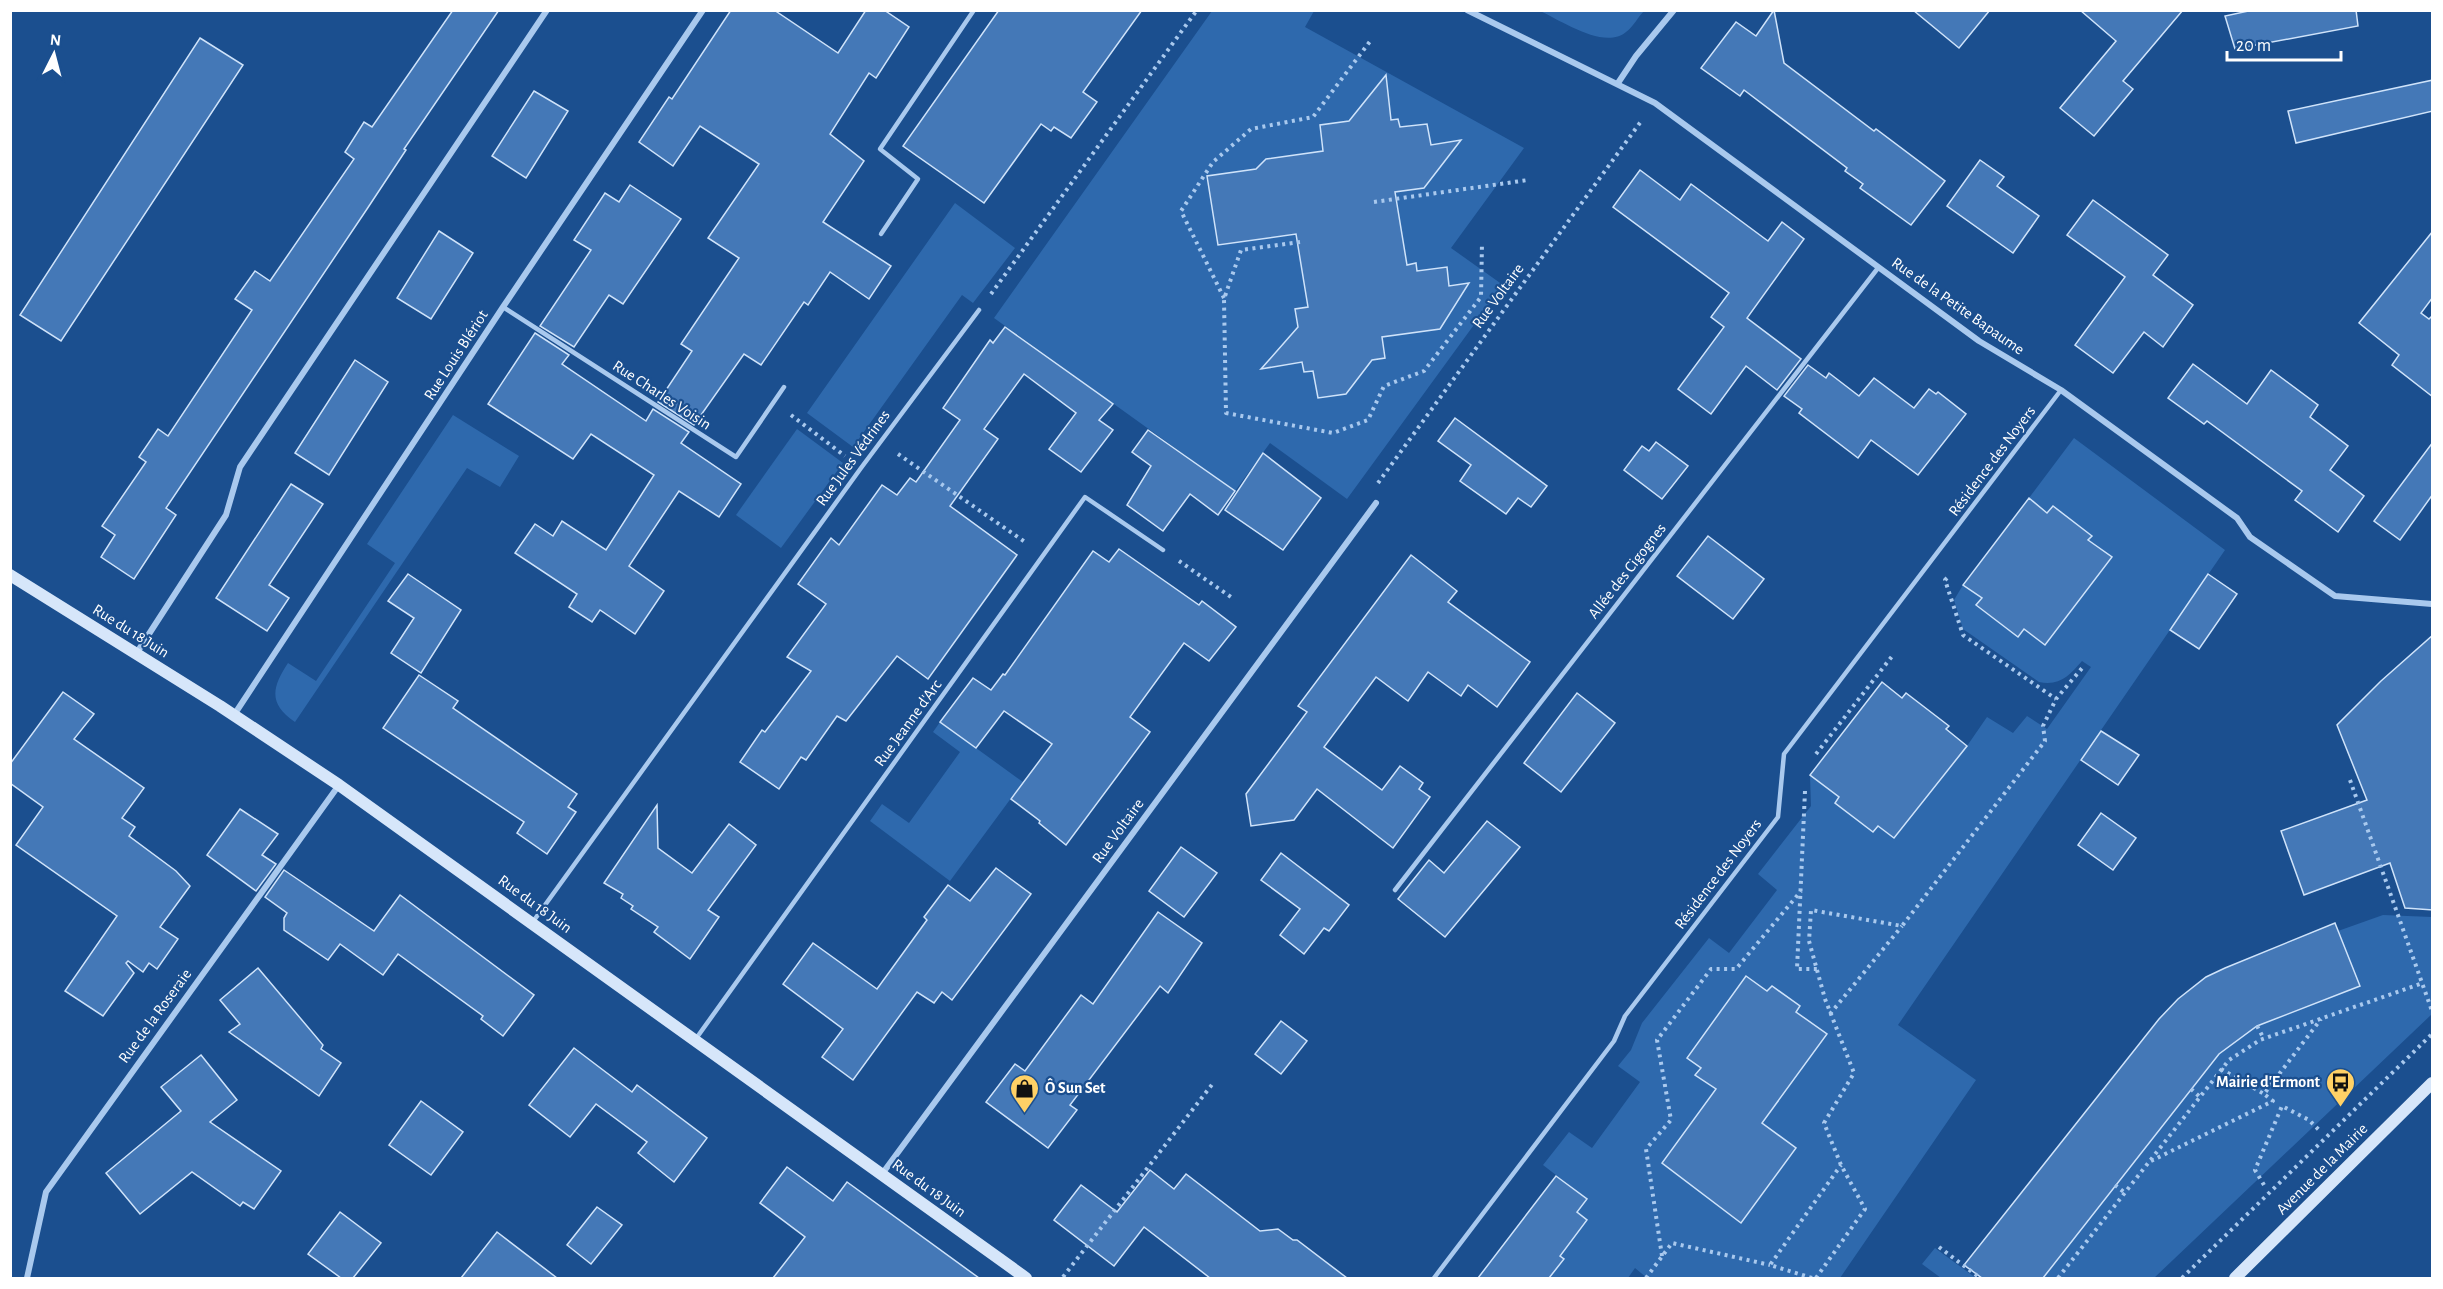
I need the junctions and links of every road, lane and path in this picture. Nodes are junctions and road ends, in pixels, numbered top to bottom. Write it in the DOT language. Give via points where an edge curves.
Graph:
graph roads {
  1 [pos="547,10"];
  2 [pos="702,10"];
  3 [pos="974,10"];
  4 [pos="1197,10"];
  5 [pos="1467,10"];
  6 [pos="1674,10"];
  7 [pos="1371,40"];
  8 [pos="1618,83"];
  9 [pos="1644,117"];
  10 [pos="1528,180"];
  11 [pos="1374,202"];
  12 [pos="880,234"];
  13 [pos="1300,242"];
  14 [pos="1482,243"];
  15 [pos="1878,268"];
  16 [pos="1224,299"];
  17 [pos="503,307"];
  18 [pos="980,309"];
  19 [pos="784,387"];
  20 [pos="2061,390"];
  21 [pos="773,403"];
  22 [pos="880,441"];
  23 [pos="861,468"];
  24 [pos="1373,490"];
  25 [pos="1376,503"];
  26 [pos="1163,550"];
  27 [pos="1044,555"];
  28 [pos="1952,571"];
  29 [pos="10,574"];
  30 [pos="1231,597"];
  31 [pos="2433,604"];
  32 [pos="136,654"];
  33 [pos="1893,655"];
  34 [pos="2082,667"];
  35 [pos="2056,699"];
  36 [pos="234,715"];
  37 [pos="1814,756"];
  38 [pos="2349,780"];
  39 [pos="339,785"];
  40 [pos="1806,788"];
  41 [pos="1395,890"];
  42 [pos="1801,891"];
  43 [pos="532,922"];
  44 [pos="1902,926"];
  45 [pos="1817,969"];
  46 [pos="2423,983"];
  47 [pos="2433,1011"];
  48 [pos="1830,1014"];
  49 [pos="2321,1018"];
  50 [pos="2257,1026"];
  51 [pos="2433,1034"];
  52 [pos="2264,1038"];
  53 [pos="695,1040"];
  54 [pos="2222,1069"];
  55 [pos="1214,1082"];
  56 [pos="2433,1083"];
  57 [pos="2190,1089"];
  58 [pos="2264,1094"];
  59 [pos="2200,1096"];
  60 [pos="2273,1101"];
  61 [pos="2282,1106"];
  62 [pos="2320,1131"];
  63 [pos="2150,1161"];
  64 [pos="1841,1165"];
  65 [pos="882,1174"];
  66 [pos="2115,1185"];
  67 [pos="2264,1185"];
  68 [pos="2125,1193"];
  69 [pos="1939,1247"];
  70 [pos="1662,1256"];
  71 [pos="1770,1265"];
  72 [pos="1063,1277"];
  73 [pos="27,1278"];
  74 [pos="1026,1278"];
  75 [pos="1434,1278"];
  76 [pos="1646,1278"];
  77 [pos="1814,1278"];
  78 [pos="1980,1278"];
  79 [pos="2058,1278"];
  80 [pos="2182,1278"];
  81 [pos="2235,1278"];
  1 -- 32 [label="street" via="240,466 226,515"];
  2 -- 17 [label="street, Rue Louis Blériot"];
  3 -- 12 [label="lane" via="880,149 918,179"];
  4 -- 18 [label="path"];
  5 -- 8 [label="street, Rue de la Petite Bapaume"];
  6 -- 8 [label="street"];
  7 -- 16 [label="path" via="1313,117 1251,129 1213,162 1181,211"];
  8 -- 15 [label="street, Rue de la Petite Bapaume" via="1655,103"];
  9 -- 24 [label="path, Rue Voltaire"];
  10 -- 11 [label="path"];
  13 -- 16 [label="path" via="1241,250"];
  14 -- 16 [label="path" via="1481,297 1424,371 1384,386 1368,420 1333,433 1226,413"];
  15 -- 20 [label="street, Rue de la Petite Bapaume" via="1979,341"];
  15 -- 41 [label="lane, Allée des Cigognes"];
  17 -- 21 [label="lane, Rue Charles Voisin" via="735,457"];
  17 -- 36 [label="street, Rue Louis Blériot"];
  18 -- 22 [label="lane, Rue Jules Védrines"];
  19 -- 21 [label="lane, Rue Charles Voisin"];
  20 -- 31 [label="street, Rue de la Petite Bapaume" via="2237,519 2250,537 2335,596"];
  20 -- 75 [label="lane, Résidence des Noyers" via="1784,754 1778,817 1625,1016 1614,1041"];
  21 -- 23 [label="path"];
  22 -- 23 [label="lane, Rue Jules Védrines"];
  22 -- 27 [label="path"];
  23 -- 43 [label="lane, Rue Jules Védrines"];
  25 -- 65 [label="street, Rue Voltaire"];
  26 -- 27 [label="lane, Rue Jeanne d'Arc" via="1085,497"];
  26 -- 30 [label="path"];
  27 -- 53 [label="lane, Rue Jeanne d'Arc"];
  28 -- 35 [label="path" via="1946,580 1964,635"];
  29 -- 32 [label="street, Rue du 18 Juin"];
  32 -- 36 [label="street, Rue du 18 Juin"];
  33 -- 37 [label="path"];
  34 -- 35 [label="path"];
  35 -- 44 [label="path" via="2043,726 2045,741"];
  36 -- 39 [label="street, Rue du 18 Juin"];
  38 -- 46 [label="path"];
  39 -- 43 [label="street, Rue du 18 Juin"];
  39 -- 73 [label="street, Rue de la Roseraie" via="46,1192"];
  40 -- 42 [label="path"];
  42 -- 45 [label="path" via="1797,969"];
  42 -- 70 [label="path" via="1736,969 1711,969 1656,1040 1671,1120 1646,1149"];
  43 -- 53 [label="street, Rue du 18 Juin"];
  44 -- 45 [label="path" via="1810,910 1809,941"];
  44 -- 48 [label="path"];
  45 -- 48 [label="path"];
  46 -- 47 [label="path"];
  46 -- 49 [label="path"];
  48 -- 64 [label="path" via="1854,1073 1824,1123"];
  49 -- 52 [label="path"];
  49 -- 58 [label="path"];
  50 -- 52 [label="path"];
  51 -- 80 [label="path"];
  52 -- 54 [label="path" via="2229,1060"];
  53 -- 65 [label="street, Rue du 18 Juin"];
  54 -- 58 [label="path"];
  54 -- 59 [label="path"];
  55 -- 72 [label="path"];
  56 -- 81 [label="street, Avenue de la Mairie"];
  57 -- 59 [label="path"];
  58 -- 60 [label="path"];
  59 -- 63 [label="path"];
  60 -- 61 [label="path"];
  60 -- 63 [label="path"];
  61 -- 62 [label="path" via="2309,1120"];
  61 -- 67 [label="path" via="2255,1170"];
  63 -- 68 [label="path"];
  64 -- 71 [label="path"];
  64 -- 77 [label="path" via="1865,1209"];
  65 -- 74 [label="street, Rue du 18 Juin"];
  66 -- 68 [label="path"];
  68 -- 79 [label="path"];
  69 -- 78 [label="path"];
  70 -- 71 [label="path" via="1672,1244"];
  70 -- 76 [label="path"];
  71 -- 77 [label="path"];
}
